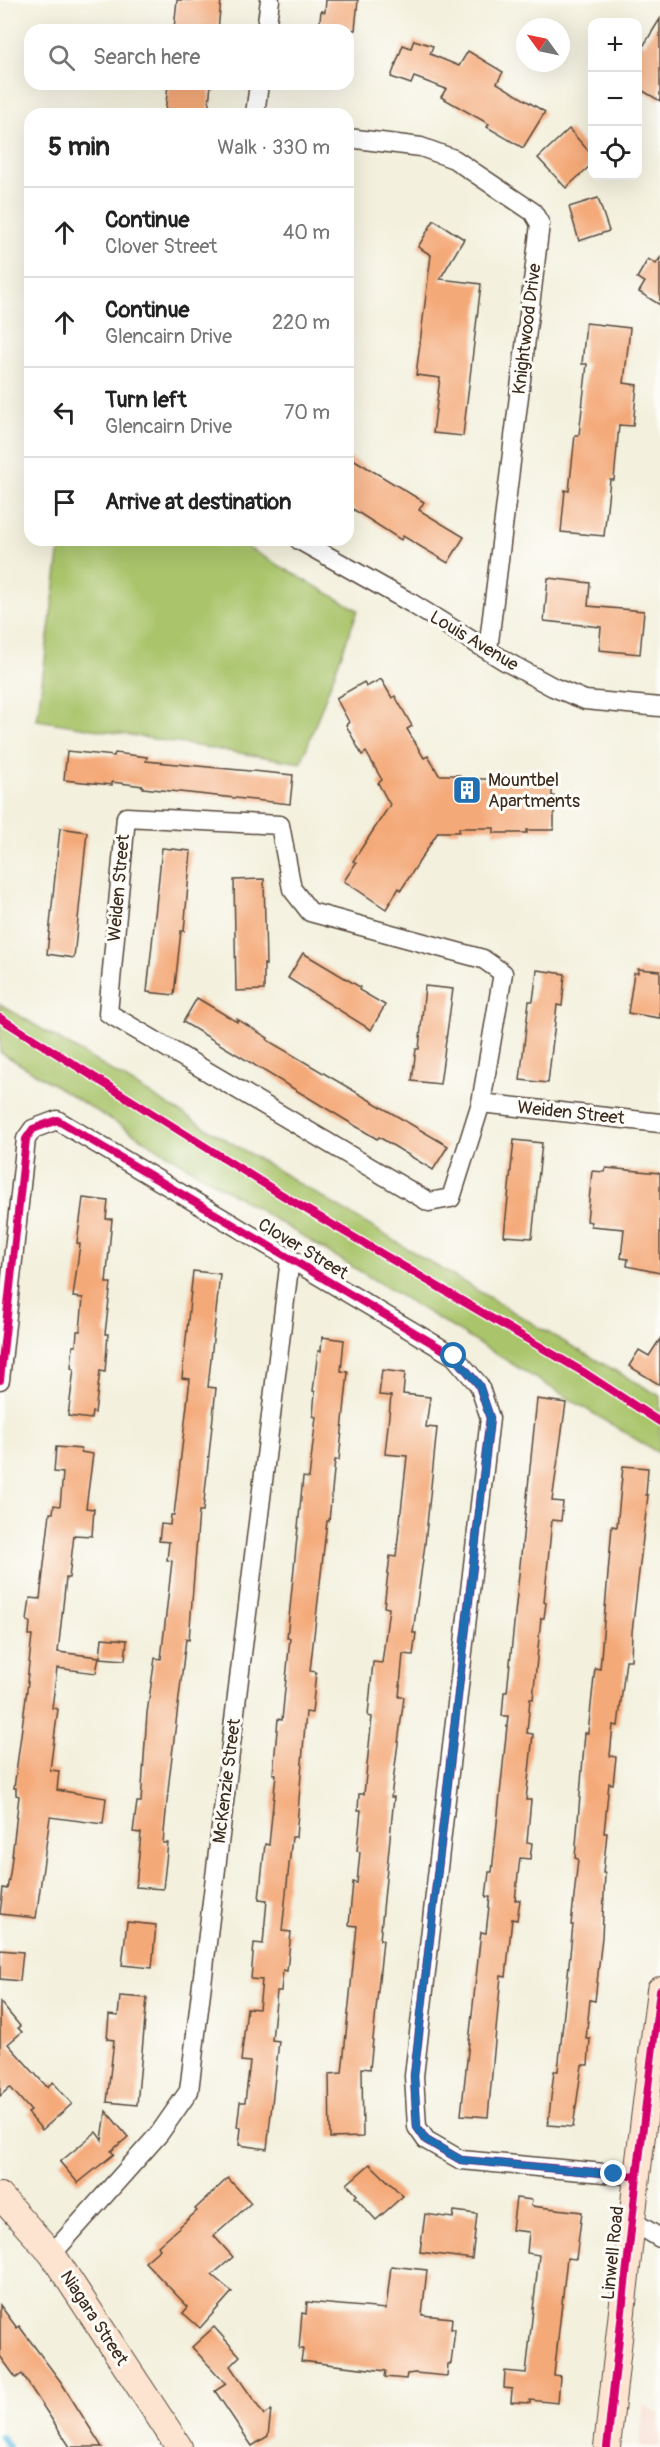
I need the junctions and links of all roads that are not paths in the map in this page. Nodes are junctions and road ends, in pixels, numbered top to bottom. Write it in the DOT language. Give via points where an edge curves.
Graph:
graph roads {
  1 [pos="270,0"];
  2 [pos="267,24"];
  3 [pos="258,90"];
  4 [pos="256,108"];
  5 [pos="354,139"];
  6 [pos="309,546"];
  7 [pos="488,650"];
  8 [pos="660,708"];
  9 [pos="481,1103"];
  10 [pos="660,1123"];
  11 [pos="290,1259"];
  12 [pos="0,1380"];
  13 [pos="660,1990"];
  14 [pos="637,2176"];
  15 [pos="0,2196"];
  16 [pos="632,2221"];
  17 [pos="660,2238"];
  18 [pos="52,2254"];
  19 [pos="179,2447"];
  20 [pos="607,2447"];
  1 -- 2 [label="street"];
  3 -- 4 [label="street"];
  5 -- 7 [label="street, Knightwood Drive" via="421,147 454,159 533,212 540,224"];
  6 -- 7 [label="street, Louis Avenue"];
  7 -- 8 [label="street, Louis Avenue" via="553,687 585,700"];
  9 -- 9 [label="street, Weiden Street" via="503,973 483,959 310,912 292,889 280,825 126,817 108,1013 429,1202 451,1198"];
  9 -- 10 [label="street, Weiden Street"];
  11 -- 12 [label="street, Clover Street" via="57,1120 41,1125 26,1139"];
  11 -- 14 [label="street, Clover Street" via="454,1356 479,1385 490,1418 414,2076 417,2127 426,2140 461,2160"];
  11 -- 18 [label="street, McKenzie Street" via="189,2091 159,2134"];
  13 -- 14 [label="main road, Linwell Road"];
  14 -- 16 [label="main road, Linwell Road"];
  15 -- 18 [label="main road, Niagara Street"];
  16 -- 17 [label="street"];
  16 -- 20 [label="main road, Linwell Road"];
  18 -- 19 [label="main road, Niagara Street"];
}
